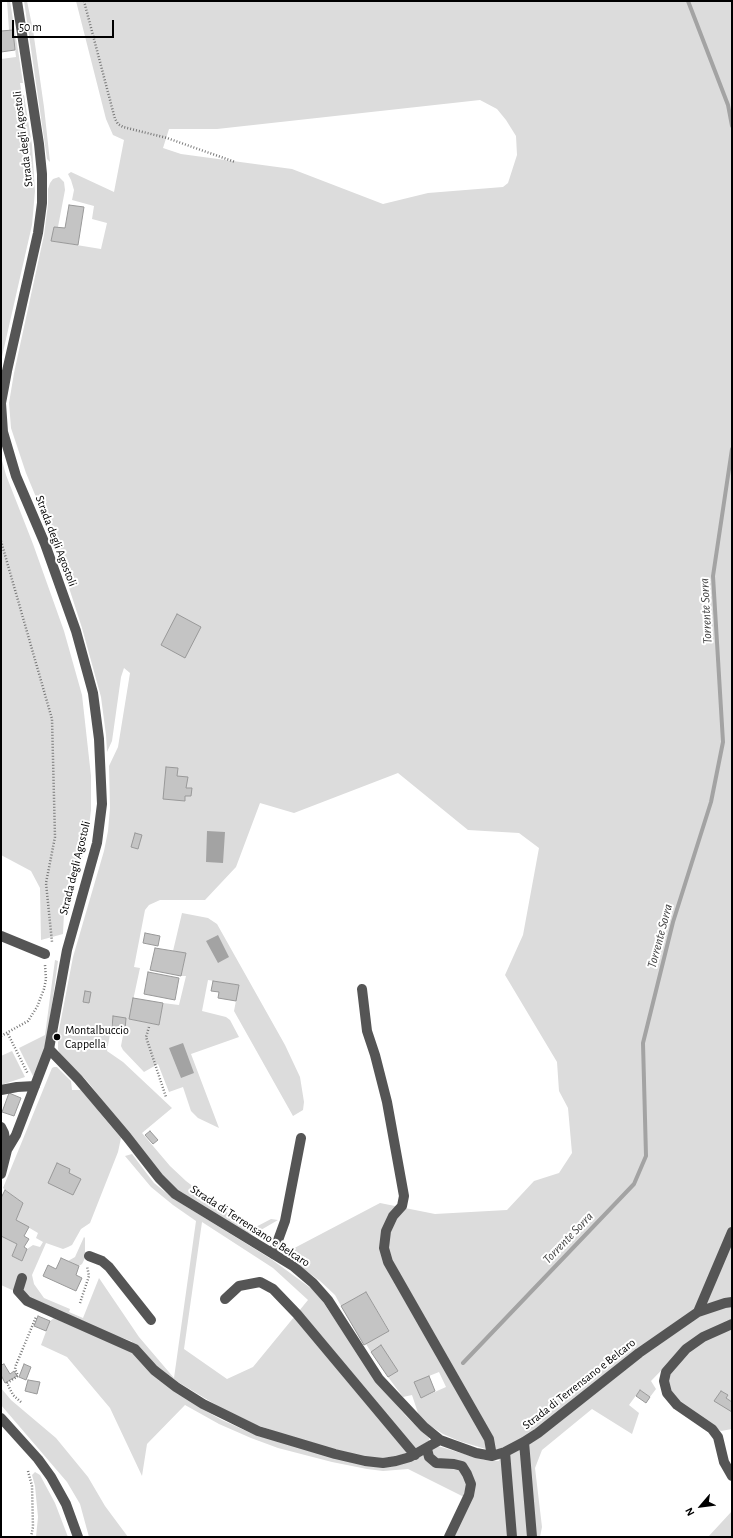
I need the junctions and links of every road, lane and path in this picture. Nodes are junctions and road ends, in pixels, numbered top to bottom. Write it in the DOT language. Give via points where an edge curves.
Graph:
graph roads {
  1 [pos="17,1"];
  2 [pos="84,1"];
  3 [pos="235,162"];
  4 [pos="1,541"];
  5 [pos="1,936"];
  6 [pos="70,940"];
  7 [pos="52,942"];
  8 [pos="46,954"];
  9 [pos="362,989"];
  10 [pos="149,1027"];
  11 [pos="8,1033"];
  12 [pos="1,1036"];
  13 [pos="49,1049"];
  14 [pos="33,1082"];
  15 [pos="1,1090"];
  16 [pos="166,1097"];
  17 [pos="1,1127"];
  18 [pos="301,1138"];
  19 [pos="7,1150"];
  20 [pos="1,1174"];
  21 [pos="732,1232"];
  22 [pos="273,1254"];
  23 [pos="88,1260"];
  24 [pos="22,1278"];
  25 [pos="225,1298"];
  26 [pos="732,1302"];
  27 [pos="80,1303"];
  28 [pos="40,1308"];
  29 [pos="698,1312"];
  30 [pos="151,1320"];
  31 [pos="732,1324"];
  32 [pos="21,1402"];
  33 [pos="1,1418"];
  34 [pos="440,1440"];
  35 [pos="524,1442"];
  36 [pos="427,1449"];
  37 [pos="505,1452"];
  38 [pos="415,1455"];
  39 [pos="492,1456"];
  40 [pos="28,1471"];
  41 [pos="732,1476"];
  42 [pos="31,1537"];
  43 [pos="78,1537"];
  44 [pos="449,1537"];
  45 [pos="512,1537"];
  46 [pos="532,1537"];
  1 -- 6 [label="street, Strada degli Agostoli" via="39,144 42,204 1,402 3,432 16,476 45,544 76,631 94,700 101,770 101,823"];
  2 -- 3 [label="path" via="114,119 118,124"];
  4 -- 7 [label="path" via="52,719 55,837 46,883"];
  5 -- 8 [label="street"];
  6 -- 7 [label="path"];
  6 -- 13 [label="street, Strada degli Agostoli"];
  7 -- 8 [label="path"];
  8 -- 11 [label="path" via="46,979 37,1007 28,1021"];
  9 -- 39 [label="street" via="367,1031 386,1102 404,1196 402,1206 393,1216 386,1231 384,1248 388,1262 489,1439"];
  10 -- 16 [label="path" via="146,1037"];
  11 -- 12 [label="path"];
  11 -- 14 [label="path"];
  13 -- 14 [label="street, Strada degli Agostoli"];
  13 -- 22 [label="street, Strada di Terrensano e Belcaro" via="82,1083 175,1194"];
  14 -- 15 [label="street"];
  14 -- 19 [label="street, Strada degli Agostoli" via="16,1135"];
  17 -- 19 [label="street"];
  18 -- 22 [label="street" via="285,1221"];
  19 -- 20 [label="street"];
  21 -- 29 [label="street"];
  22 -- 34 [label="street, Strada di Terrensano e Belcaro" via="293,1266 313,1283 328,1300 379,1379 424,1427"];
  23 -- 27 [label="path" via="89,1276"];
  23 -- 30 [label="street" via="102,1261 110,1267"];
  24 -- 28 [label="street" via="18,1291 27,1301"];
  25 -- 38 [label="street" via="239,1286 260,1282 273,1289"];
  26 -- 29 [label="street, Strada di Terrensano e Belcaro"];
  28 -- 32 [label="path" via="16,1365 18,1376 7,1383 13,1395"];
  28 -- 38 [label="street" via="135,1349 154,1370 176,1387 203,1404 258,1431 365,1461 382,1463"];
  29 -- 35 [label="street, Strada di Terrensano e Belcaro" via="639,1353"];
  31 -- 41 [label="street" via="703,1337 686,1349 666,1372 664,1381 667,1393 677,1405 718,1436 724,1462"];
  33 -- 43 [label="street" via="51,1477 66,1504"];
  34 -- 36 [label="street"];
  34 -- 39 [label="street, Strada di Terrensano e Belcaro"];
  35 -- 37 [label="street, Strada di Terrensano e Belcaro"];
  35 -- 46 [label="street"];
  36 -- 38 [label="street"];
  36 -- 44 [label="street" via="429,1457 436,1463 462,1466 470,1484 469,1495"];
  37 -- 39 [label="street, Strada di Terrensano e Belcaro"];
  37 -- 45 [label="street"];
  40 -- 42 [label="path" via="32,1486"];
}
